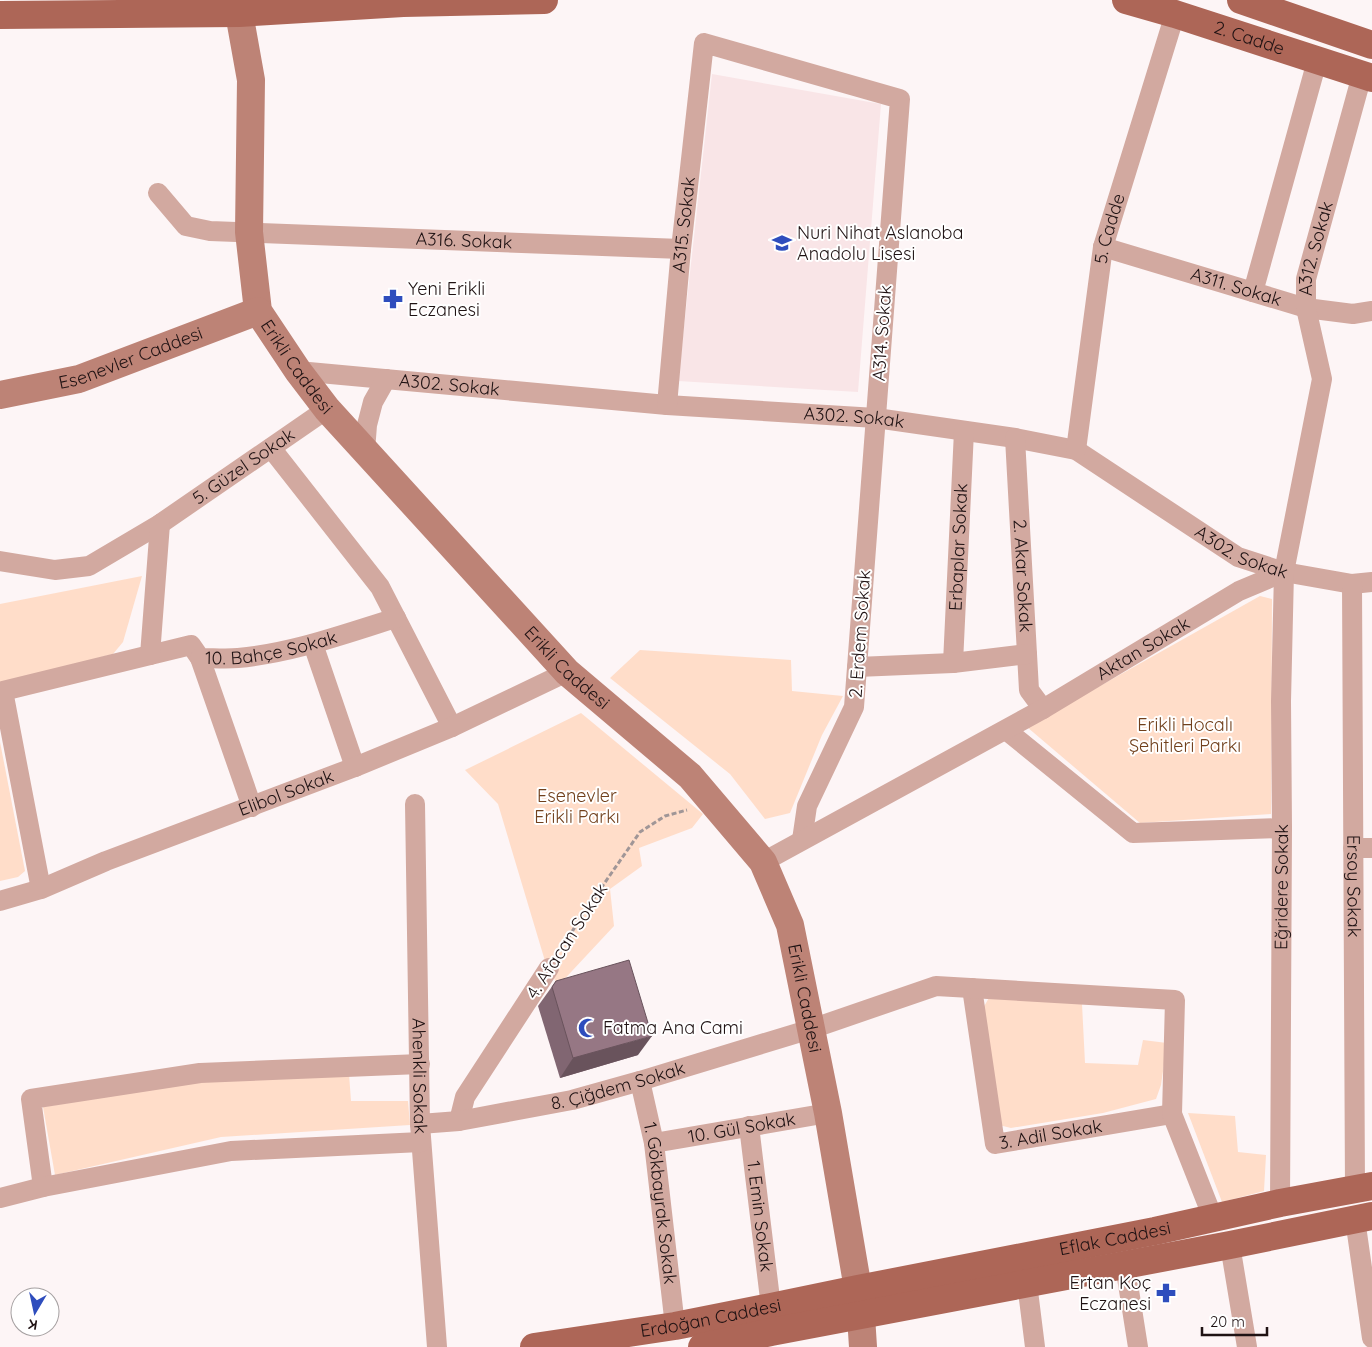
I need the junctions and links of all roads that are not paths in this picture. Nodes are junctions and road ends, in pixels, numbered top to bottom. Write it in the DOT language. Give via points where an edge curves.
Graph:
graph roads {
  1 [pos="544,0"];
  2 [pos="1126,0"];
  3 [pos="1242,0"];
  4 [pos="234,6"];
  5 [pos="1175,14"];
  6 [pos="0,15"];
  7 [pos="704,43"];
  8 [pos="1372,45"];
  9 [pos="1317,61"];
  10 [pos="1367,77"];
  11 [pos="158,193"];
  12 [pos="249,232"];
  13 [pos="1103,247"];
  14 [pos="681,248"];
  15 [pos="1253,292"];
  16 [pos="1306,308"];
  17 [pos="258,311"];
  18 [pos="1372,311"];
  19 [pos="298,371"];
  20 [pos="386,379"];
  21 [pos="0,395"];
  22 [pos="667,405"];
  23 [pos="327,409"];
  24 [pos="876,418"];
  25 [pos="964,430"];
  26 [pos="1015,438"];
  27 [pos="271,448"];
  28 [pos="1076,450"];
  29 [pos="366,451"];
  30 [pos="160,524"];
  31 [pos="0,561"];
  32 [pos="1284,572"];
  33 [pos="1372,582"];
  34 [pos="1352,584"];
  35 [pos="396,618"];
  36 [pos="313,644"];
  37 [pos="1027,654"];
  38 [pos="150,656"];
  39 [pos="200,658"];
  40 [pos="953,663"];
  41 [pos="857,667"];
  42 [pos="567,672"];
  43 [pos="1043,709"];
  44 [pos="452,727"];
  45 [pos="1006,730"];
  46 [pos="355,767"];
  47 [pos="415,804"];
  48 [pos="252,807"];
  49 [pos="1282,828"];
  50 [pos="802,840"];
  51 [pos="1362,848"];
  52 [pos="763,862"];
  53 [pos="41,889"];
  54 [pos="0,901"];
  55 [pos="549,968"];
  56 [pos="972,988"];
  57 [pos="811,1029"];
  58 [pos="420,1064"];
  59 [pos="640,1081"];
  60 [pos="828,1113"];
  61 [pos="1172,1114"];
  62 [pos="459,1121"];
  63 [pos="749,1126"];
  64 [pos="421,1133"];
  65 [pos="654,1143"];
  66 [pos="43,1187"];
  67 [pos="1363,1188"];
  68 [pos="0,1198"];
  69 [pos="1280,1203"];
  70 [pos="1213,1218"];
  71 [pos="1364,1218"];
  72 [pos="1230,1245"];
  73 [pos="1125,1265"];
  74 [pos="1027,1283"];
  75 [pos="858,1289"];
  76 [pos="861,1316"];
  77 [pos="675,1326"];
  78 [pos="772,1329"];
  79 [pos="1372,1338"];
  80 [pos="437,1347"];
  81 [pos="534,1347"];
  82 [pos="702,1347"];
  83 [pos="863,1347"];
  84 [pos="1035,1347"];
  85 [pos="1138,1347"];
  86 [pos="1247,1347"];
  1 -- 4 [label="main road"];
  2 -- 5 [label="main road, 2. Cadde"];
  3 -- 8 [label="main road, 2. Cadde"];
  4 -- 6 [label="main road"];
  4 -- 12 [label="main road, Erikli Caddesi" via="252,80"];
  5 -- 9 [label="main road, 2. Cadde"];
  5 -- 13 [label="street, 5. Cadde"];
  7 -- 14 [label="street, A315. Sokak"];
  7 -- 24 [label="street, A314. Sokak" via="900,98"];
  9 -- 10 [label="main road, 2. Cadde"];
  9 -- 15 [label="street"];
  10 -- 16 [label="street, A312. Sokak" via="1306,279"];
  11 -- 12 [label="street, A316. Sokak" via="186,226 210,231"];
  12 -- 14 [label="street, A316. Sokak"];
  12 -- 17 [label="main road, Erikli Caddesi"];
  13 -- 15 [label="street, A311. Sokak"];
  13 -- 28 [label="street, 5. Cadde"];
  14 -- 22 [label="street, A315. Sokak"];
  15 -- 16 [label="street, A311. Sokak"];
  16 -- 18 [label="street, A311. Sokak" via="1352,314"];
  16 -- 32 [label="street, A312. Sokak" via="1322,379"];
  17 -- 19 [label="main road, Erikli Caddesi"];
  17 -- 21 [label="main road, Esenevler Caddesi" via="79,379"];
  19 -- 20 [label="street, A302. Sokak"];
  19 -- 23 [label="main road, Erikli Caddesi"];
  20 -- 22 [label="street, A302. Sokak"];
  20 -- 29 [label="street" via="373,402 367,425"];
  22 -- 24 [label="street, A302. Sokak"];
  23 -- 27 [label="street, 5. Güzel Sokak"];
  23 -- 29 [label="main road, Erikli Caddesi"];
  24 -- 25 [label="street, A302. Sokak"];
  24 -- 41 [label="street, 2. Erdem Sokak"];
  25 -- 26 [label="street, A302. Sokak"];
  25 -- 40 [label="street, Erbaplar Sokak"];
  26 -- 28 [label="street, A302. Sokak"];
  26 -- 37 [label="street, 2. Akar Sokak"];
  27 -- 30 [label="street, 5. Güzel Sokak"];
  27 -- 35 [label="street" via="380,587"];
  28 -- 32 [label="street, A302. Sokak" via="1238,557"];
  29 -- 42 [label="main road, Erikli Caddesi"];
  30 -- 31 [label="street, 5. Güzel Sokak" via="89,566 55,570"];
  30 -- 38 [label="street"];
  32 -- 34 [label="street, A302. Sokak"];
  32 -- 43 [label="street, Aktan Sokak" via="1239,591"];
  32 -- 49 [label="street, Eğridere Sokak"];
  33 -- 34 [label="street, A302. Sokak"];
  34 -- 51 [label="street, Ersoy Sokak"];
  35 -- 36 [label="street, 10. Bahçe Sokak"];
  35 -- 44 [label="street"];
  36 -- 39 [label="street, 10. Bahçe Sokak" via="238,658"];
  36 -- 46 [label="street"];
  37 -- 40 [label="street"];
  37 -- 43 [label="street, 2. Akar Sokak" via="1029,690"];
  38 -- 39 [label="street, 10. Bahçe Sokak" via="191,645"];
  38 -- 53 [label="street" via="3,691"];
  39 -- 48 [label="street"];
  40 -- 41 [label="street"];
  41 -- 50 [label="street, 2. Erdem Sokak" via="854,707 806,806"];
  42 -- 44 [label="street, Elibol Sokak"];
  42 -- 52 [label="main road, Erikli Caddesi" via="690,776"];
  43 -- 45 [label="street, Aktan Sokak"];
  44 -- 46 [label="street, Elibol Sokak"];
  45 -- 49 [label="street" via="1133,833"];
  45 -- 50 [label="street, Aktan Sokak"];
  46 -- 48 [label="street, Elibol Sokak"];
  47 -- 58 [label="street, Ahenkli Sokak"];
  48 -- 53 [label="street, Elibol Sokak" via="106,861"];
  49 -- 69 [label="street, Eğridere Sokak"];
  50 -- 52 [label="street, Aktan Sokak"];
  51 -- 67 [label="street, Ersoy Sokak"];
  52 -- 57 [label="main road, Erikli Caddesi" via="790,925"];
  53 -- 54 [label="street, Elibol Sokak"];
  55 -- 62 [label="street, 4. Afacan Sokak" via="465,1097"];
  56 -- 57 [label="street" via="936,986"];
  56 -- 61 [label="street" via="1175,1000"];
  56 -- 61 [label="street, 3. Adil Sokak" via="995,1144"];
  57 -- 59 [label="street, 8. Çiğdem Sokak"];
  57 -- 60 [label="main road, Erikli Caddesi"];
  58 -- 64 [label="street, Ahenkli Sokak"];
  58 -- 66 [label="street" via="200,1073 31,1099"];
  59 -- 62 [label="street, 8. Çiğdem Sokak" via="572,1100"];
  59 -- 65 [label="street, 1. Gökbayrak Sokak"];
  60 -- 63 [label="street, 10. Gül Sokak"];
  60 -- 75 [label="main road, Erikli Caddesi"];
  61 -- 70 [label="street"];
  62 -- 64 [label="street, 8. Çiğdem Sokak"];
  63 -- 65 [label="street, 10. Gül Sokak"];
  63 -- 78 [label="street, 1. Emin Sokak"];
  64 -- 66 [label="street, 8. Çiğdem Sokak" via="231,1151"];
  64 -- 80 [label="street, Ahenkli Sokak"];
  65 -- 77 [label="street, 1. Gökbayrak Sokak"];
  66 -- 68 [label="street, 8. Çiğdem Sokak"];
  67 -- 69 [label="main road, Eflak Caddesi"];
  69 -- 70 [label="main road, Eflak Caddesi"];
  70 -- 75 [label="main road, Eflak Caddesi"];
  71 -- 72 [label="main road, Eflak Caddesi"];
  71 -- 79 [label="street"];
  72 -- 73 [label="main road, Eflak Caddesi"];
  72 -- 86 [label="street"];
  73 -- 74 [label="main road, Eflak Caddesi"];
  73 -- 85 [label="street"];
  74 -- 76 [label="main road, Eflak Caddesi"];
  74 -- 84 [label="street"];
  75 -- 76 [label="main road, Erikli Caddesi"];
  75 -- 78 [label="main road, Erdoğan Caddesi"];
  76 -- 78 [label="main road, Erdoğan Caddesi"];
  76 -- 83 [label="main road, Erikli Caddesi"];
  77 -- 78 [label="main road, Erdoğan Caddesi"];
  77 -- 81 [label="main road, Erdoğan Caddesi"];
  78 -- 82 [label="main road, Erdoğan Caddesi"];
}
